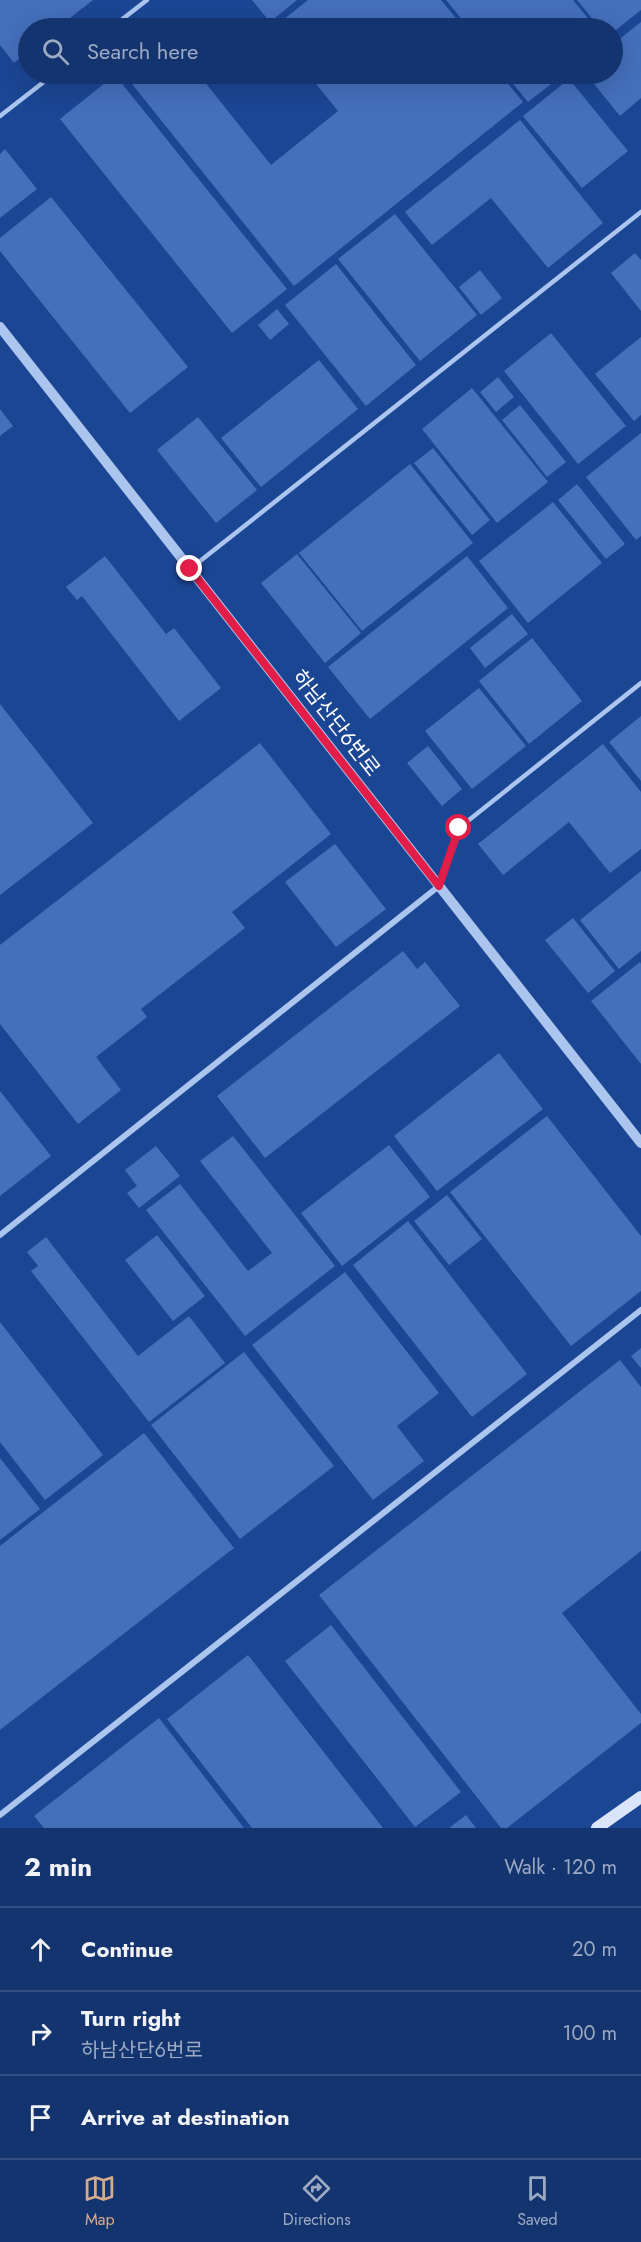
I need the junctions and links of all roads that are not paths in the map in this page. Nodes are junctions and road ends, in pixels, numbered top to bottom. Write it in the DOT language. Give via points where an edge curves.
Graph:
graph roads {
  1 [pos="147,0"];
  2 [pos="124,18"];
  3 [pos="41,84"];
  4 [pos="0,116"];
  5 [pos="641,212"];
  6 [pos="0,327"];
  7 [pos="190,569"];
  8 [pos="641,683"];
  9 [pos="439,886"];
  10 [pos="640,1139"];
  11 [pos="0,1235"];
  12 [pos="641,1310"];
  13 [pos="641,1797"];
  14 [pos="0,1815"];
  15 [pos="597,1828"];
  1 -- 2 [label="lane"];
  3 -- 4 [label="lane"];
  5 -- 7 [label="lane"];
  6 -- 7 [label="street, 하남산단6번로"];
  7 -- 9 [label="street, 하남산단6번로"];
  8 -- 9 [label="lane" via="459,828"];
  9 -- 10 [label="street, 하남산단6번로"];
  9 -- 11 [label="street"];
  12 -- 14 [label="street"];
  13 -- 15 [label="main road"];
}
